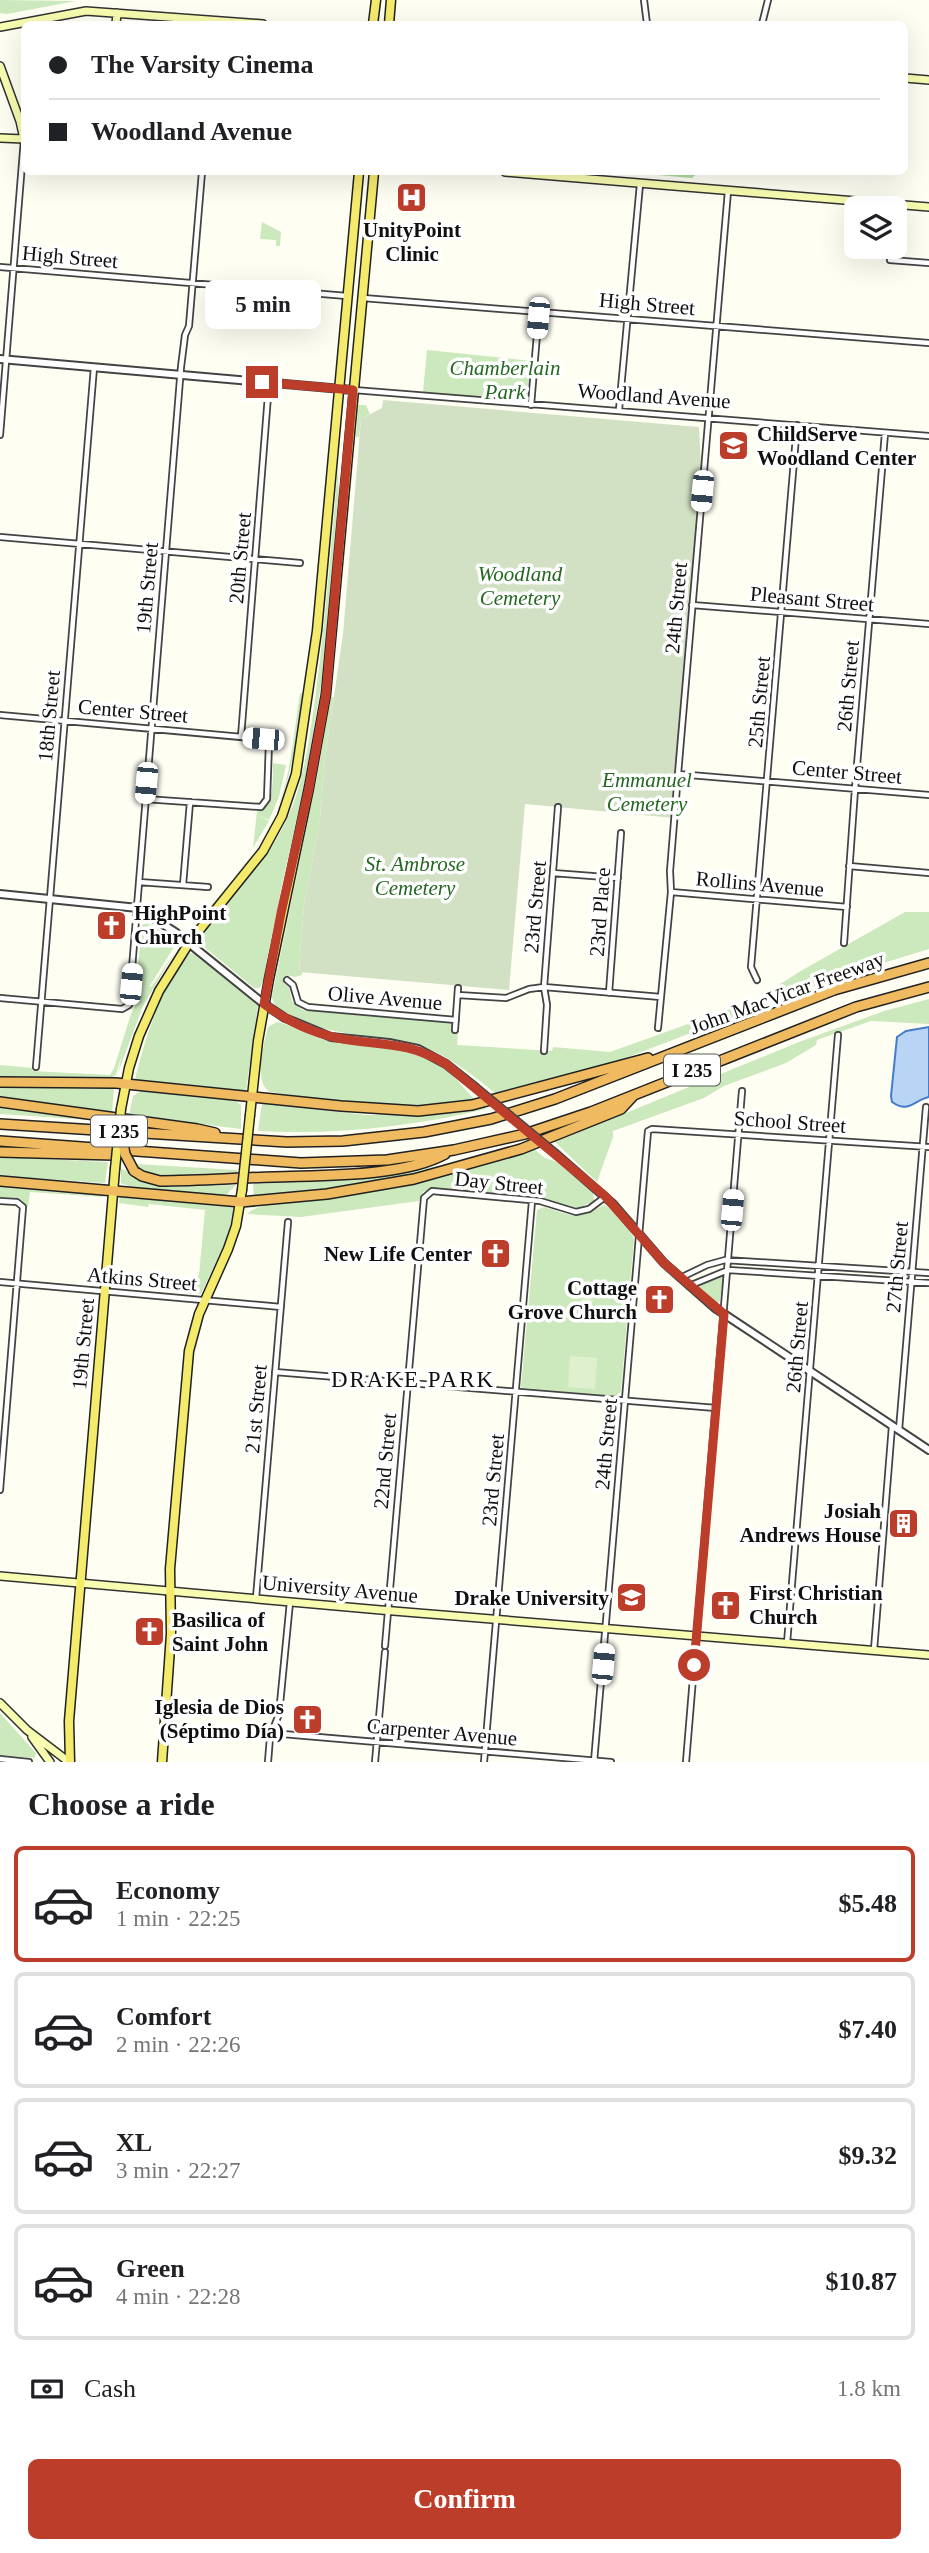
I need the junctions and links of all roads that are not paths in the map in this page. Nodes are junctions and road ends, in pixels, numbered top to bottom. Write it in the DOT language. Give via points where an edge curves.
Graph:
graph roads {
  1 [pos="376,0"];
  2 [pos="391,0"];
  3 [pos="644,0"];
  4 [pos="768,0"];
  5 [pos="117,13"];
  6 [pos="30,21"];
  7 [pos="116,21"];
  8 [pos="201,21"];
  9 [pos="373,21"];
  10 [pos="389,21"];
  11 [pos="647,21"];
  12 [pos="763,21"];
  13 [pos="21,23"];
  14 [pos="0,27"];
  15 [pos="0,66"];
  16 [pos="908,78"];
  17 [pos="929,80"];
  18 [pos="21,126"];
  19 [pos="0,138"];
  20 [pos="21,139"];
  21 [pos="21,174"];
  22 [pos="202,175"];
  23 [pos="359,175"];
  24 [pos="374,175"];
  25 [pos="542,175"];
  26 [pos="640,183"];
  27 [pos="728,190"];
  28 [pos="929,207"];
  29 [pos="890,260"];
  30 [pos="929,263"];
  31 [pos="0,267"];
  32 [pos="13,268"];
  33 [pos="193,283"];
  34 [pos="347,296"];
  35 [pos="362,298"];
  36 [pos="539,311"];
  37 [pos="628,319"];
  38 [pos="716,326"];
  39 [pos="929,343"];
  40 [pos="3,360"];
  41 [pos="94,368"];
  42 [pos="181,375"];
  43 [pos="269,383"];
  44 [pos="338,388"];
  45 [pos="353,390"];
  46 [pos="531,405"];
  47 [pos="619,410"];
  48 [pos="708,418"];
  49 [pos="797,425"];
  50 [pos="885,433"];
  51 [pos="0,435"];
  52 [pos="929,436"];
  53 [pos="0,537"];
  54 [pos="81,545"];
  55 [pos="167,552"];
  56 [pos="256,560"];
  57 [pos="300,563"];
  58 [pos="692,605"];
  59 [pos="782,612"];
  60 [pos="869,619"];
  61 [pos="929,624"];
  62 [pos="0,715"];
  63 [pos="66,721"];
  64 [pos="151,729"];
  65 [pos="241,737"];
  66 [pos="678,774"];
  67 [pos="768,781"];
  68 [pos="855,789"];
  69 [pos="929,794"];
  70 [pos="145,799"];
  71 [pos="190,802"];
  72 [pos="558,807"];
  73 [pos="621,833"];
  74 [pos="849,866"];
  75 [pos="553,873"];
  76 [pos="929,873"];
  77 [pos="618,878"];
  78 [pos="139,881"];
  79 [pos="183,885"];
  80 [pos="208,887"];
  81 [pos="671,892"];
  82 [pos="0,894"];
  83 [pos="51,899"];
  84 [pos="757,900"];
  85 [pos="847,907"];
  86 [pos="138,908"];
  87 [pos="189,943"];
  88 [pos="844,943"];
  89 [pos="929,963"];
  90 [pos="757,979"];
  91 [pos="287,980"];
  92 [pos="544,987"];
  93 [pos="929,987"];
  94 [pos="610,993"];
  95 [pos="661,997"];
  96 [pos="0,998"];
  97 [pos="42,1002"];
  98 [pos="264,1004"];
  99 [pos="456,1020"];
  100 [pos="657,1028"];
  101 [pos="455,1030"];
  102 [pos="838,1035"];
  103 [pos="696,1045"];
  104 [pos="544,1051"];
  105 [pos="828,1052"];
  106 [pos="836,1052"];
  107 [pos="36,1067"];
  108 [pos="0,1082"];
  109 [pos="125,1084"];
  110 [pos="742,1091"];
  111 [pos="637,1092"];
  112 [pos="252,1097"];
  113 [pos="0,1102"];
  114 [pos="926,1107"];
  115 [pos="119,1122"];
  116 [pos="0,1124"];
  117 [pos="649,1130"];
  118 [pos="738,1135"];
  119 [pos="237,1139"];
  120 [pos="0,1141"];
  121 [pos="829,1141"];
  122 [pos="922,1147"];
  123 [pos="929,1147"];
  124 [pos="454,1150"];
  125 [pos="0,1152"];
  126 [pos="219,1158"];
  127 [pos="0,1181"];
  128 [pos="113,1190"];
  129 [pos="426,1196"];
  130 [pos="605,1196"];
  131 [pos="0,1201"];
  132 [pos="532,1201"];
  133 [pos="241,1202"];
  134 [pos="288,1222"];
  135 [pos="639,1234"];
  136 [pos="728,1260"];
  137 [pos="819,1266"];
  138 [pos="727,1270"];
  139 [pos="912,1272"];
  140 [pos="929,1273"];
  141 [pos="818,1276"];
  142 [pos="680,1278"];
  143 [pos="0,1282"];
  144 [pos="911,1282"];
  145 [pos="17,1283"];
  146 [pos="929,1283"];
  147 [pos="688,1286"];
  148 [pos="105,1291"];
  149 [pos="204,1300"];
  150 [pos="281,1307"];
  151 [pos="724,1314"];
  152 [pos="275,1372"];
  153 [pos="811,1372"];
  154 [pos="408,1383"];
  155 [pos="516,1392"];
  156 [pos="625,1401"];
  157 [pos="716,1408"];
  158 [pos="895,1428"];
  159 [pos="929,1450"];
  160 [pos="0,1490"];
  161 [pos="0,1576"];
  162 [pos="81,1584"];
  163 [pos="171,1591"];
  164 [pos="256,1599"];
  165 [pos="290,1602"];
  166 [pos="388,1611"];
  167 [pos="496,1619"];
  168 [pos="606,1628"];
  169 [pos="697,1636"];
  170 [pos="787,1643"];
  171 [pos="874,1650"];
  172 [pos="929,1655"];
  173 [pos="0,1703"];
  174 [pos="27,1730"];
  175 [pos="271,1733"];
  176 [pos="377,1742"];
  177 [pos="485,1752"];
  178 [pos="0,1759"];
  179 [pos="46,1760"];
  180 [pos="594,1761"];
  181 [pos="30,1762"];
  182 [pos="62,1762"];
  183 [pos="69,1762"];
  184 [pos="162,1762"];
  185 [pos="268,1762"];
  186 [pos="375,1762"];
  187 [pos="484,1762"];
  188 [pos="611,1762"];
  189 [pos="685,1762"];
  1 -- 9 [label="main road"];
  2 -- 10 [label="main road"];
  3 -- 11 [label="street"];
  4 -- 12 [label="street"];
  5 -- 6 [label="main road" via="81,11"];
  5 -- 7 [label="main road"];
  5 -- 8 [label="main road"];
  13 -- 14 [label="main road"];
  15 -- 18 [label="main road"];
  16 -- 17 [label="main road"];
  19 -- 20 [label="main road"];
  21 -- 32 [label="street"];
  22 -- 33 [label="street, 19th Street"];
  23 -- 34 [label="main road, 19th Street"];
  24 -- 35 [label="main road"];
  25 -- 26 [label="main road"];
  26 -- 27 [label="main road"];
  26 -- 37 [label="street"];
  27 -- 28 [label="main road"];
  27 -- 38 [label="street, 24th Street"];
  29 -- 30 [label="street"];
  31 -- 32 [label="street, High Street"];
  32 -- 33 [label="street, High Street"];
  32 -- 40 [label="street"];
  33 -- 34 [label="street, High Street"];
  33 -- 42 [label="street, 19th Street"];
  34 -- 44 [label="main road, 19th Street"];
  35 -- 36 [label="street, High Street"];
  35 -- 45 [label="main road"];
  36 -- 37 [label="street, High Street"];
  36 -- 46 [label="street"];
  37 -- 38 [label="street, High Street"];
  37 -- 47 [label="street"];
  38 -- 39 [label="street, High Street"];
  38 -- 48 [label="street, 24th Street"];
  40 -- 41 [label="street, Woodland Avenue"];
  40 -- 51 [label="street"];
  41 -- 42 [label="street, Woodland Avenue"];
  41 -- 54 [label="street, 18th Street"];
  42 -- 43 [label="street, Woodland Avenue"];
  42 -- 55 [label="street, 19th Street"];
  43 -- 44 [label="street, Woodland Avenue"];
  43 -- 56 [label="street, 20th Street"];
  44 -- 45 [label="street, Woodland Avenue"];
  44 -- 87 [label="main road, 19th Street" via="317,631 296,774 282,816 263,851"];
  45 -- 46 [label="street, Woodland Avenue"];
  45 -- 98 [label="main road" via="326,694"];
  46 -- 47 [label="street, Woodland Avenue"];
  47 -- 48 [label="street, Woodland Avenue"];
  48 -- 49 [label="street, Woodland Avenue"];
  48 -- 58 [label="street, 24th Street"];
  49 -- 50 [label="street, Woodland Avenue"];
  49 -- 59 [label="street, 25th Street"];
  50 -- 52 [label="street, Woodland Avenue"];
  50 -- 60 [label="street, 26th Street"];
  53 -- 54 [label="street"];
  54 -- 55 [label="street"];
  54 -- 63 [label="street, 18th Street"];
  55 -- 56 [label="street"];
  55 -- 64 [label="street, 19th Street"];
  56 -- 57 [label="street"];
  56 -- 65 [label="street, 20th Street"];
  58 -- 59 [label="street, Pleasant Street"];
  58 -- 66 [label="street, 24th Street"];
  59 -- 60 [label="street, Pleasant Street"];
  59 -- 67 [label="street, 25th Street"];
  60 -- 61 [label="street, Pleasant Street"];
  60 -- 68 [label="street, 26th Street"];
  62 -- 63 [label="street, Center Street"];
  63 -- 64 [label="street, Center Street"];
  63 -- 83 [label="street, 18th Street"];
  64 -- 65 [label="street, Center Street"];
  64 -- 70 [label="street, 19th Street"];
  65 -- 71 [label="street, Center Street" via="263,739 271,749 267,799 261,807"];
  66 -- 67 [label="street, Center Street"];
  66 -- 81 [label="street, 24th Street"];
  67 -- 68 [label="street, Center Street"];
  67 -- 84 [label="street, 25th Street"];
  68 -- 69 [label="street, Center Street"];
  68 -- 74 [label="street, 26th Street"];
  70 -- 71 [label="street"];
  70 -- 78 [label="street, 19th Street"];
  71 -- 79 [label="street"];
  72 -- 75 [label="street, 23rd Street"];
  73 -- 77 [label="street, 23rd Place"];
  74 -- 76 [label="street, Rollins Avenue"];
  74 -- 85 [label="street, 26th Street"];
  75 -- 77 [label="street"];
  75 -- 92 [label="street, 23rd Street"];
  77 -- 94 [label="street, 23rd Place"];
  78 -- 79 [label="street"];
  78 -- 86 [label="street, 19th Street"];
  79 -- 80 [label="street"];
  81 -- 84 [label="street, Rollins Avenue"];
  81 -- 95 [label="street, 24th Street"];
  82 -- 83 [label="street"];
  83 -- 86 [label="street"];
  83 -- 97 [label="street, 18th Street"];
  84 -- 85 [label="street, Rollins Avenue"];
  84 -- 90 [label="street, 25th Street" via="751,967"];
  85 -- 88 [label="street, 26th Street"];
  86 -- 87 [label="street"];
  86 -- 97 [label="street, 19th Street" via="128,1007"];
  87 -- 98 [label="street"];
  87 -- 109 [label="main road, 19th Street" via="147,1016"];
  89 -- 103 [label="highway, John MacVicar Freeway / I 235" via="834,990"];
  91 -- 99 [label="street, Olive Avenue" via="298,1002 307,1007"];
  92 -- 94 [label="street, Olive Avenue"];
  92 -- 99 [label="street, Olive Avenue" via="506,998 458,992"];
  92 -- 104 [label="street, 23rd Street"];
  93 -- 111 [label="highway, John MacVicar Freeway / I 235" via="856,1007"];
  94 -- 95 [label="street, Olive Avenue"];
  95 -- 100 [label="street, 24th Street"];
  96 -- 97 [label="street"];
  97 -- 107 [label="street, 18th Street"];
  98 -- 112 [label="main road"];
  98 -- 130 [label="street, bridge" via="331,1037 399,1044 446,1064"];
  99 -- 101 [label="street"];
  102 -- 106 [label="street, 26th Street"];
  103 -- 112 [label="highway" via="439,1110"];
  103 -- 119 [label="highway, John MacVicar Freeway / I 235" via="491,1119 343,1141"];
  105 -- 106 [label="street"];
  106 -- 121 [label="street, 26th Street"];
  108 -- 109 [label="highway"];
  109 -- 112 [label="highway"];
  109 -- 115 [label="main road, 19th Street, bridge"];
  110 -- 118 [label="street"];
  111 -- 124 [label="highway, John MacVicar Freeway / I 235" via="525,1134"];
  111 -- 133 [label="highway" via="621,1109 485,1160 354,1190"];
  112 -- 133 [label="main road, bridge"];
  113 -- 119 [label="highway" via="197,1129"];
  114 -- 122 [label="street, 27th Street"];
  115 -- 124 [label="highway, bridge" via="125,1154 134,1171 160,1181 330,1174 420,1164"];
  115 -- 128 [label="main road, 19th Street, bridge"];
  116 -- 119 [label="highway, John MacVicar Freeway / I 235"];
  117 -- 118 [label="street, School Street"];
  117 -- 135 [label="street, 24th Street"];
  118 -- 121 [label="street, School Street"];
  118 -- 136 [label="street"];
  120 -- 126 [label="highway, John MacVicar Freeway / I 235"];
  121 -- 122 [label="street, School Street"];
  121 -- 137 [label="street, 26th Street"];
  122 -- 123 [label="street, School Street"];
  122 -- 139 [label="street, 27th Street"];
  124 -- 126 [label="highway, John MacVicar Freeway / I 235" via="347,1162"];
  125 -- 126 [label="highway"];
  127 -- 128 [label="highway"];
  128 -- 133 [label="highway"];
  128 -- 148 [label="main road, 19th Street"];
  129 -- 132 [label="street, Day Street" via="432,1192"];
  129 -- 154 [label="street, 22nd Street"];
  130 -- 132 [label="street, Day Street" via="590,1209 576,1212"];
  130 -- 135 [label="street"];
  131 -- 145 [label="street" via="23,1207"];
  132 -- 155 [label="street, 23rd Street"];
  133 -- 149 [label="main road" via="228,1249"];
  134 -- 150 [label="street, 21st Street"];
  135 -- 142 [label="street"];
  135 -- 156 [label="street, 24th Street"];
  136 -- 137 [label="street"];
  136 -- 138 [label="street"];
  136 -- 142 [label="street"];
  137 -- 139 [label="street"];
  137 -- 141 [label="street, 26th Street"];
  138 -- 141 [label="street"];
  138 -- 147 [label="street"];
  138 -- 151 [label="street"];
  139 -- 140 [label="street"];
  139 -- 144 [label="street, 27th Street"];
  141 -- 144 [label="street"];
  141 -- 153 [label="street, 26th Street"];
  142 -- 147 [label="street"];
  143 -- 145 [label="street, Atkins Street"];
  144 -- 146 [label="street"];
  144 -- 158 [label="street, 27th Street"];
  145 -- 148 [label="street, Atkins Street"];
  145 -- 160 [label="street"];
  147 -- 151 [label="street"];
  148 -- 149 [label="street, Atkins Street"];
  148 -- 162 [label="main road, 19th Street"];
  149 -- 150 [label="street, Atkins Street"];
  149 -- 163 [label="main road" via="185,1382"];
  150 -- 152 [label="street, 21st Street"];
  151 -- 153 [label="street"];
  151 -- 157 [label="street"];
  152 -- 154 [label="street"];
  152 -- 164 [label="street, 21st Street"];
  153 -- 158 [label="street"];
  153 -- 170 [label="street, 26th Street"];
  154 -- 155 [label="street"];
  154 -- 166 [label="street, 22nd Street"];
  155 -- 156 [label="street"];
  155 -- 167 [label="street, 23rd Street"];
  156 -- 157 [label="street"];
  156 -- 168 [label="street, 24th Street"];
  157 -- 169 [label="street"];
  158 -- 159 [label="street"];
  158 -- 171 [label="street, 27th Street"];
  161 -- 162 [label="main road, University Avenue"];
  162 -- 163 [label="main road, University Avenue"];
  162 -- 183 [label="main road, 19th Street"];
  163 -- 164 [label="main road, University Avenue"];
  163 -- 184 [label="main road"];
  164 -- 165 [label="main road, University Avenue"];
  165 -- 166 [label="main road, University Avenue"];
  165 -- 175 [label="street" via="279,1714"];
  166 -- 167 [label="main road, University Avenue"];
  166 -- 176 [label="street, 22nd Street"];
  167 -- 168 [label="main road, University Avenue"];
  167 -- 177 [label="street, 23rd Street"];
  168 -- 169 [label="main road, University Avenue"];
  168 -- 180 [label="street, 24th Street"];
  169 -- 170 [label="main road, University Avenue"];
  169 -- 189 [label="street"];
  170 -- 171 [label="main road, University Avenue"];
  171 -- 172 [label="main road, University Avenue"];
  173 -- 174 [label="main road"];
  174 -- 179 [label="main road"];
  174 -- 183 [label="main road"];
  175 -- 176 [label="street, Carpenter Avenue"];
  175 -- 185 [label="street"];
  176 -- 177 [label="street, Carpenter Avenue"];
  176 -- 186 [label="street, 22nd Street"];
  177 -- 180 [label="street, Carpenter Avenue"];
  177 -- 187 [label="street, 23rd Street"];
  178 -- 181 [label="street"];
  179 -- 182 [label="main road"];
  180 -- 188 [label="street, Carpenter Avenue"];
}
